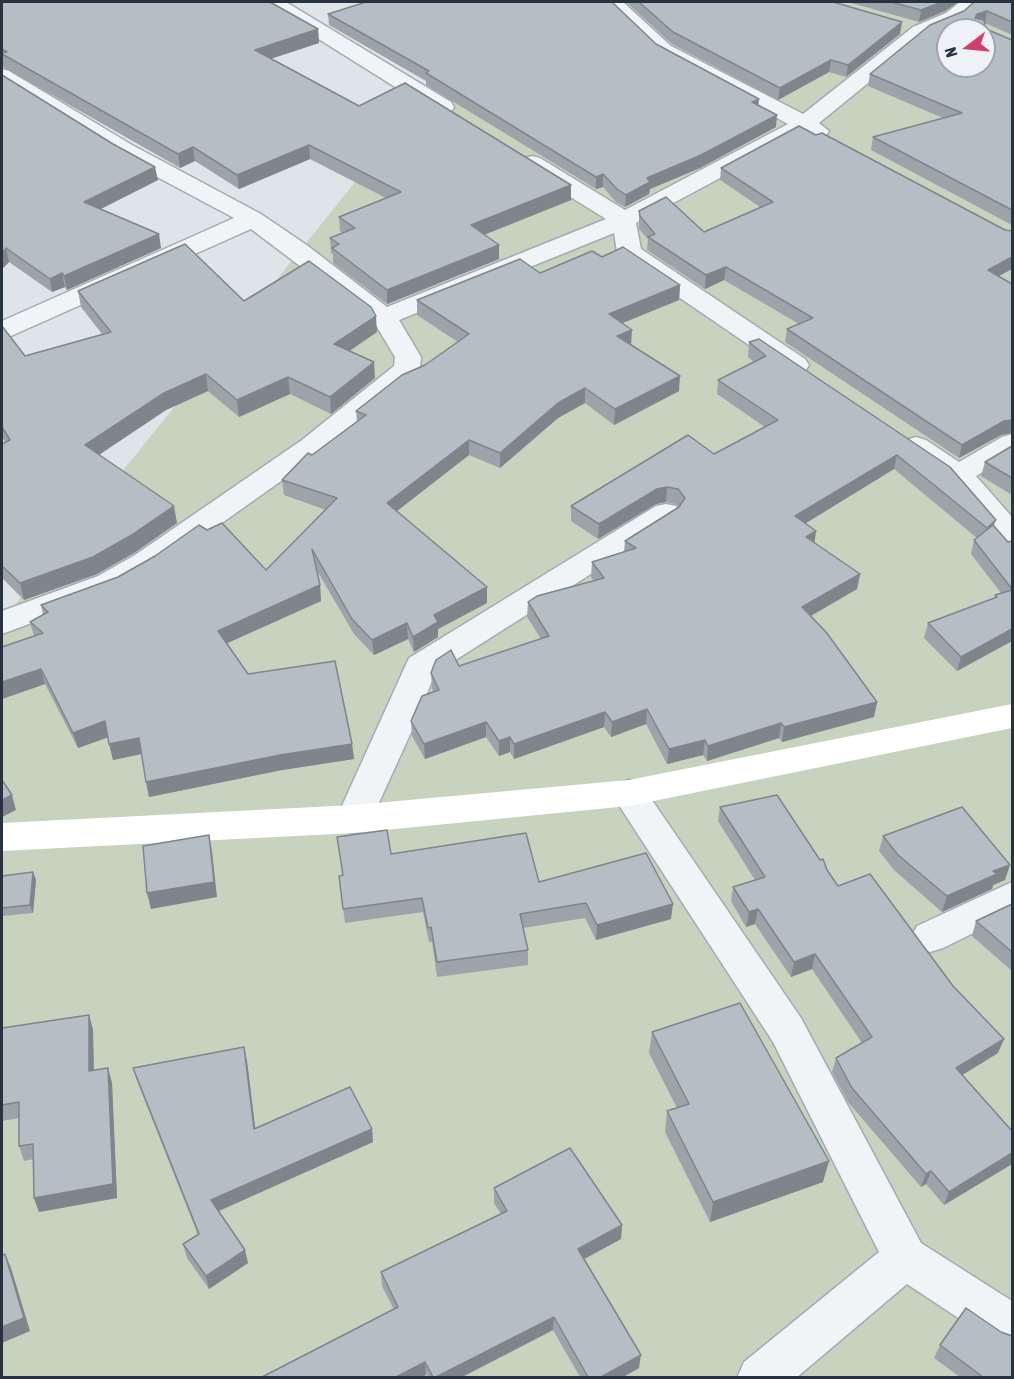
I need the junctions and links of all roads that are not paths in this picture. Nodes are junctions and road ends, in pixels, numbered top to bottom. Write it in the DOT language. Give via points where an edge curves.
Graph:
graph roads {
  1 [pos="273,2"];
  2 [pos="612,2"];
  3 [pos="972,2"];
  4 [pos="2,75"];
  5 [pos="464,120"];
  6 [pos="804,123"];
  7 [pos="835,140"];
  8 [pos="514,152"];
  9 [pos="253,219"];
  10 [pos="624,220"];
  11 [pos="384,317"];
  12 [pos="2,330"];
  13 [pos="813,376"];
  14 [pos="900,435"];
  15 [pos="1012,443"];
  16 [pos="957,474"];
  17 [pos="666,513"];
  18 [pos="1012,536"];
  19 [pos="2,623"];
  20 [pos="1012,716"];
  21 [pos="629,793"];
  22 [pos="354,819"];
  23 [pos="2,837"];
  24 [pos="1012,897"];
  25 [pos="930,937"];
  26 [pos="906,1258"];
  27 [pos="1012,1327"];
  28 [pos="760,1377"];
  1 -- 5 [label="street"];
  2 -- 6 [label="street" via="664,50"];
  3 -- 6 [label="street" via="963,22 909,28"];
  4 -- 9 [label="street" via="124,150"];
  6 -- 7 [label="street"];
  6 -- 10 [label="street"];
  8 -- 10 [label="street"];
  9 -- 11 [label="street"];
  9 -- 12 [label="street"];
  10 -- 11 [label="street"];
  10 -- 13 [label="street" via="629,252"];
  11 -- 19 [label="street" via="408,357 407,369 376,395 312,446 146,562 109,583"];
  14 -- 16 [label="street"];
  15 -- 16 [label="street"];
  16 -- 18 [label="street"];
  17 -- 22 [label="street" via="421,666"];
  20 -- 21 [label="main road"];
  21 -- 22 [label="main road"];
  21 -- 26 [label="street" via="787,1030"];
  22 -- 23 [label="main road"];
  24 -- 25 [label="street"];
  26 -- 27 [label="street"];
  26 -- 28 [label="street"];
}
